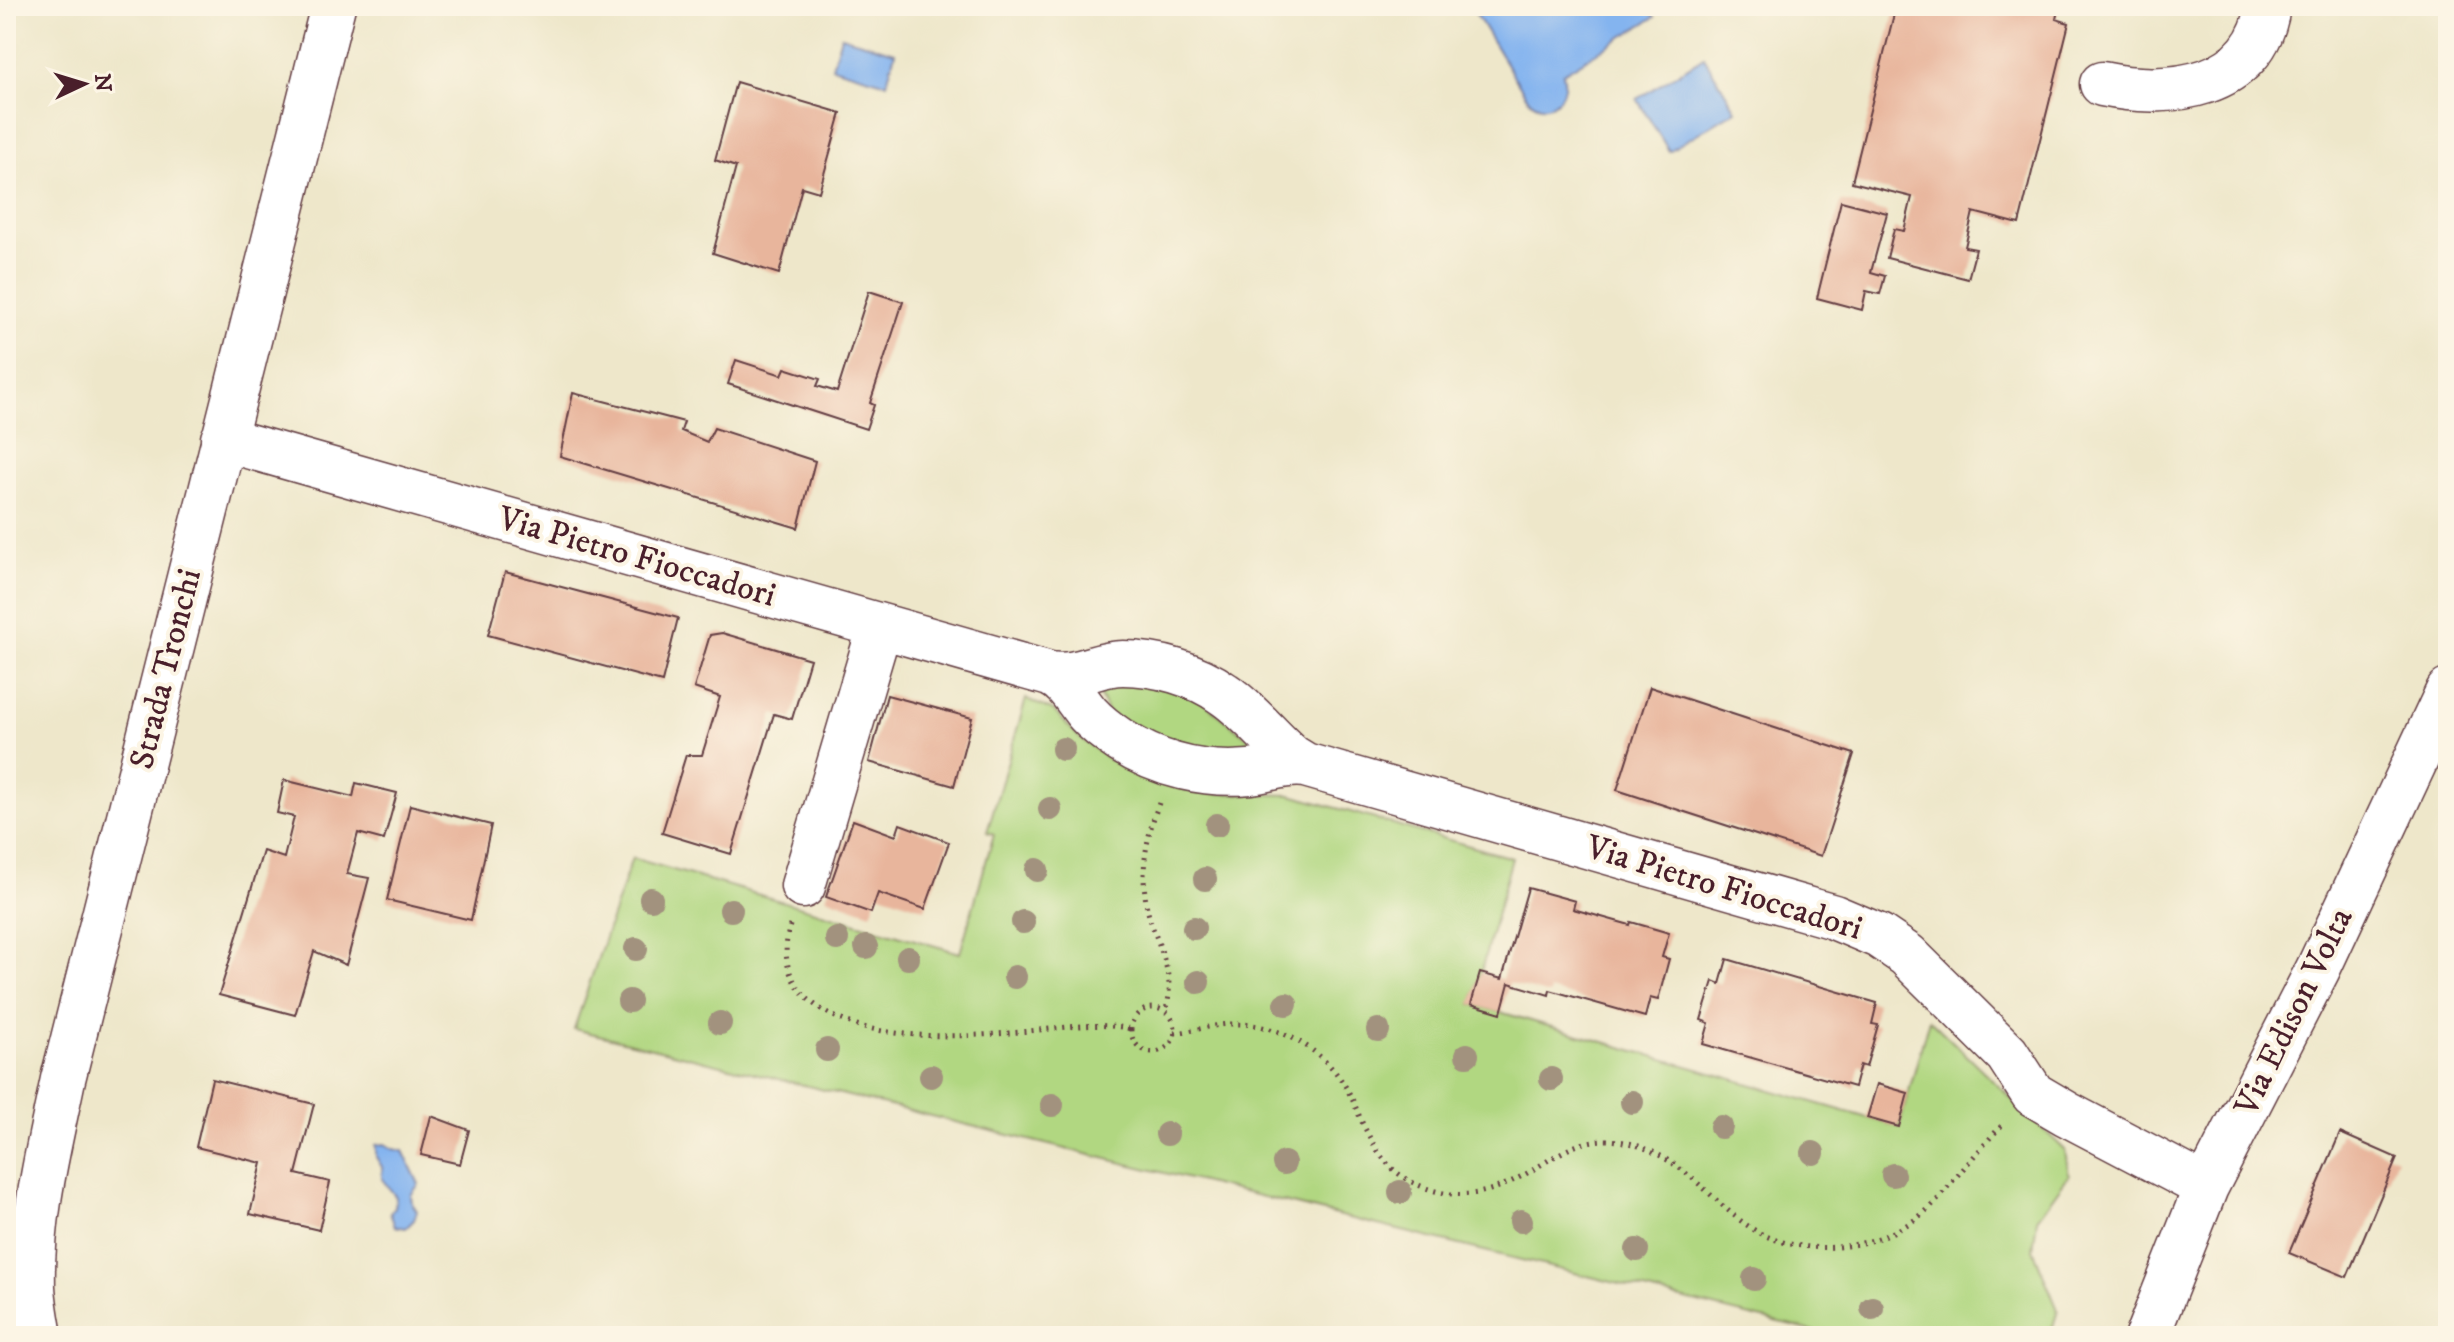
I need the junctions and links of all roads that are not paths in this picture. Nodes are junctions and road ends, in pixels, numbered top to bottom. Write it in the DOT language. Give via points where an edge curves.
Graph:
graph roads {
  1 [pos="333,6"];
  2 [pos="2268,6"];
  3 [pos="2102,84"];
  4 [pos="223,439"];
  5 [pos="880,626"];
  6 [pos="1050,674"];
  7 [pos="2448,691"];
  8 [pos="1305,765"];
  9 [pos="803,886"];
  10 [pos="2206,1187"];
  11 [pos="40,1336"];
  12 [pos="2147,1336"];
  1 -- 4 [label="street, Strada Tronchi"];
  2 -- 3 [label="street" via="2257,40 2224,75 2168,89"];
  4 -- 5 [label="street, Via Pietro Fioccadori"];
  4 -- 11 [label="street, Strada Tronchi" via="63,1079 39,1195 33,1289"];
  5 -- 6 [label="street, Via Pietro Fioccadori"];
  5 -- 9 [label="street"];
  6 -- 8 [label="street, Via Pietro Fioccadori" via="1112,735 1172,765 1240,772"];
  6 -- 8 [label="street, Via Pietro Fioccadori" via="1075,675 1126,663 1179,672 1224,694"];
  7 -- 10 [label="street, Via Edison Volta" via="2318,969"];
  8 -- 10 [label="street, Via Pietro Fioccadori" via="1864,929 1907,955 1973,1018 2007,1054 2033,1094"];
  10 -- 12 [label="street, Via Edison Volta"];
}
